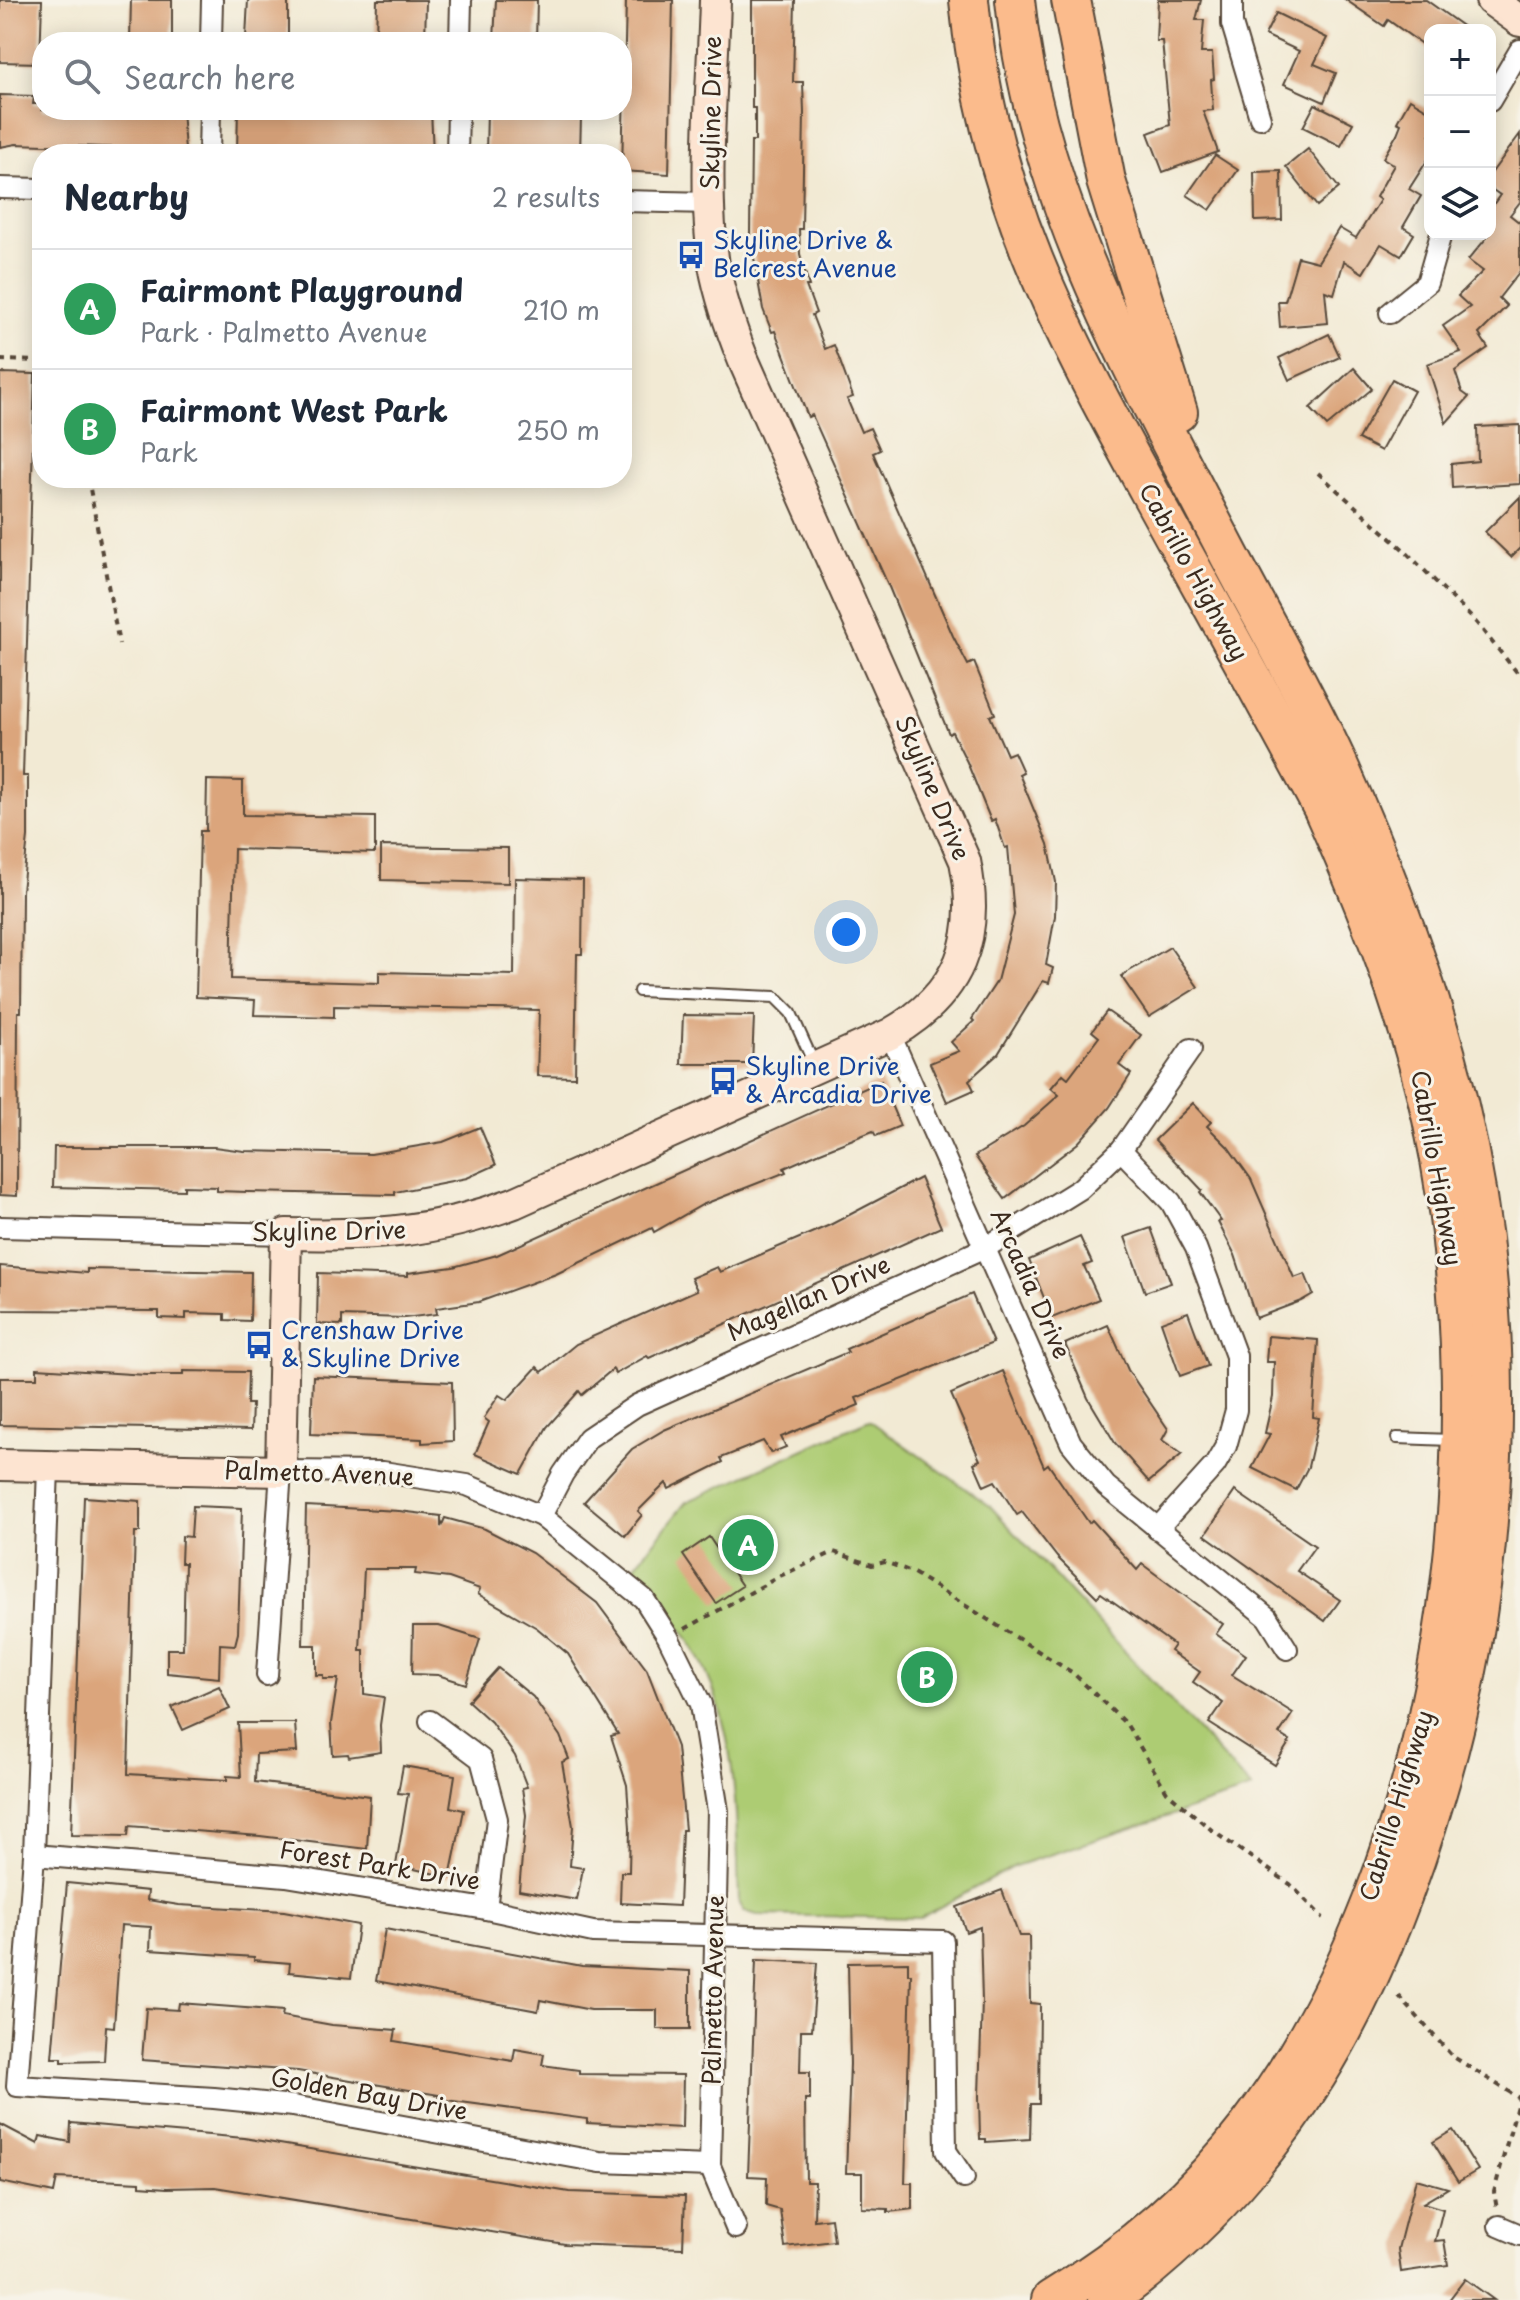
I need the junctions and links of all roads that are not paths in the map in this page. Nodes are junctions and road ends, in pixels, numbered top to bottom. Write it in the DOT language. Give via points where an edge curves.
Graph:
graph roads {
  1 [pos="212,0"];
  2 [pos="461,0"];
  3 [pos="715,0"];
  4 [pos="950,0"];
  5 [pos="969,0"];
  6 [pos="1015,0"];
  7 [pos="1071,0"];
  8 [pos="1232,0"];
  9 [pos="1491,0"];
  10 [pos="1520,21"];
  11 [pos="211,32"];
  12 [pos="460,32"];
  13 [pos="1520,50"];
  14 [pos="1493,96"];
  15 [pos="1260,118"];
  16 [pos="210,120"];
  17 [pos="458,120"];
  18 [pos="209,144"];
  19 [pos="457,144"];
  20 [pos="0,188"];
  21 [pos="32,189"];
  22 [pos="632,201"];
  23 [pos="710,203"];
  24 [pos="1012,209"];
  25 [pos="1439,240"];
  26 [pos="1390,313"];
  27 [pos="1203,504"];
  28 [pos="639,991"];
  29 [pos="890,1034"];
  30 [pos="1191,1049"];
  31 [pos="815,1068"];
  32 [pos="1121,1150"];
  33 [pos="0,1227"];
  34 [pos="286,1234"];
  35 [pos="985,1248"];
  36 [pos="1397,1438"];
  37 [pos="1462,1440"];
  38 [pos="0,1465"];
  39 [pos="48,1468"];
  40 [pos="281,1471"];
  41 [pos="541,1516"];
  42 [pos="1157,1529"];
  43 [pos="1287,1649"];
  44 [pos="267,1675"];
  45 [pos="430,1721"];
  46 [pos="34,1855"];
  47 [pos="486,1909"];
  48 [pos="716,1933"];
  49 [pos="710,2166"];
  50 [pos="964,2178"];
  51 [pos="1499,2226"];
  52 [pos="736,2228"];
  53 [pos="1520,2235"];
  54 [pos="1051,2300"];
  55 [pos="1108,2300"];
  1 -- 11 [label="street"];
  2 -- 12 [label="street"];
  3 -- 23 [label="street, Skyline Drive"];
  4 -- 24 [label="highway" via="978,116"];
  5 -- 24 [label="highway, Cabrillo Highway" via="980,86"];
  6 -- 27 [label="highway, Cabrillo Highway" via="1030,97 1067,221"];
  7 -- 27 [label="highway" via="1106,181"];
  8 -- 15 [label="street" via="1232,24"];
  9 -- 10 [label="street"];
  13 -- 14 [label="street"];
  16 -- 18 [label="street"];
  17 -- 19 [label="street"];
  20 -- 21 [label="street"];
  22 -- 23 [label="street"];
  23 -- 29 [label="street, Skyline Drive" via="715,266 743,359 965,861 972,908 962,961 933,1003"];
  24 -- 37 [label="highway, Cabrillo Highway" via="1067,340 1322,807 1377,940 1415,1053 1443,1184 1459,1314"];
  25 -- 26 [label="street" via="1427,283"];
  27 -- 55 [label="highway, Cabrillo Highway" via="1335,758 1401,917 1443,1045 1461,1112 1482,1243 1491,1367 1491,1467 1477,1602 1450,1743 1415,1863 1364,1990 1307,2094 1241,2182 1175,2247"];
  28 -- 31 [label="lane" via="775,997 791,1013"];
  29 -- 31 [label="street, Skyline Drive"];
  29 -- 35 [label="street, Arcadia Drive"];
  30 -- 32 [label="street, Magellan Drive"];
  31 -- 34 [label="street, Skyline Drive" via="478,1217 405,1233"];
  32 -- 35 [label="street, Magellan Drive" via="1080,1189"];
  32 -- 42 [label="street" via="1171,1202 1196,1248 1236,1356 1236,1410 1226,1446"];
  33 -- 34 [label="street, Skyline Drive"];
  34 -- 40 [label="street"];
  35 -- 41 [label="street, Magellan Drive" via="637,1405 588,1438"];
  35 -- 42 [label="street, Arcadia Drive" via="1071,1443 1106,1486"];
  36 -- 37 [label="lane"];
  37 -- 54 [label="highway, Cabrillo Highway" via="1448,1598 1424,1725 1387,1854 1337,1977 1290,2066 1219,2162 1145,2234"];
  38 -- 39 [label="street, Palmetto Avenue"];
  39 -- 40 [label="street, Palmetto Avenue"];
  39 -- 46 [label="street"];
  40 -- 41 [label="street, Palmetto Avenue" via="383,1472 467,1485"];
  40 -- 44 [label="street"];
  41 -- 48 [label="street, Palmetto Avenue" via="644,1599 701,1704 718,1811"];
  42 -- 43 [label="street, Arcadia Drive" via="1267,1617"];
  45 -- 47 [label="street" via="481,1759 497,1819"];
  46 -- 47 [label="street, Forest Park Drive" via="286,1876"];
  46 -- 49 [label="street, Golden Bay Drive" via="17,2086 277,2105 600,2162"];
  47 -- 48 [label="street, Forest Park Drive" via="593,1932"];
  48 -- 49 [label="street, Palmetto Avenue"];
  48 -- 50 [label="street, Forest Park Drive" via="943,1941 946,2151"];
  49 -- 52 [label="street"];
  51 -- 53 [label="street"];
}
